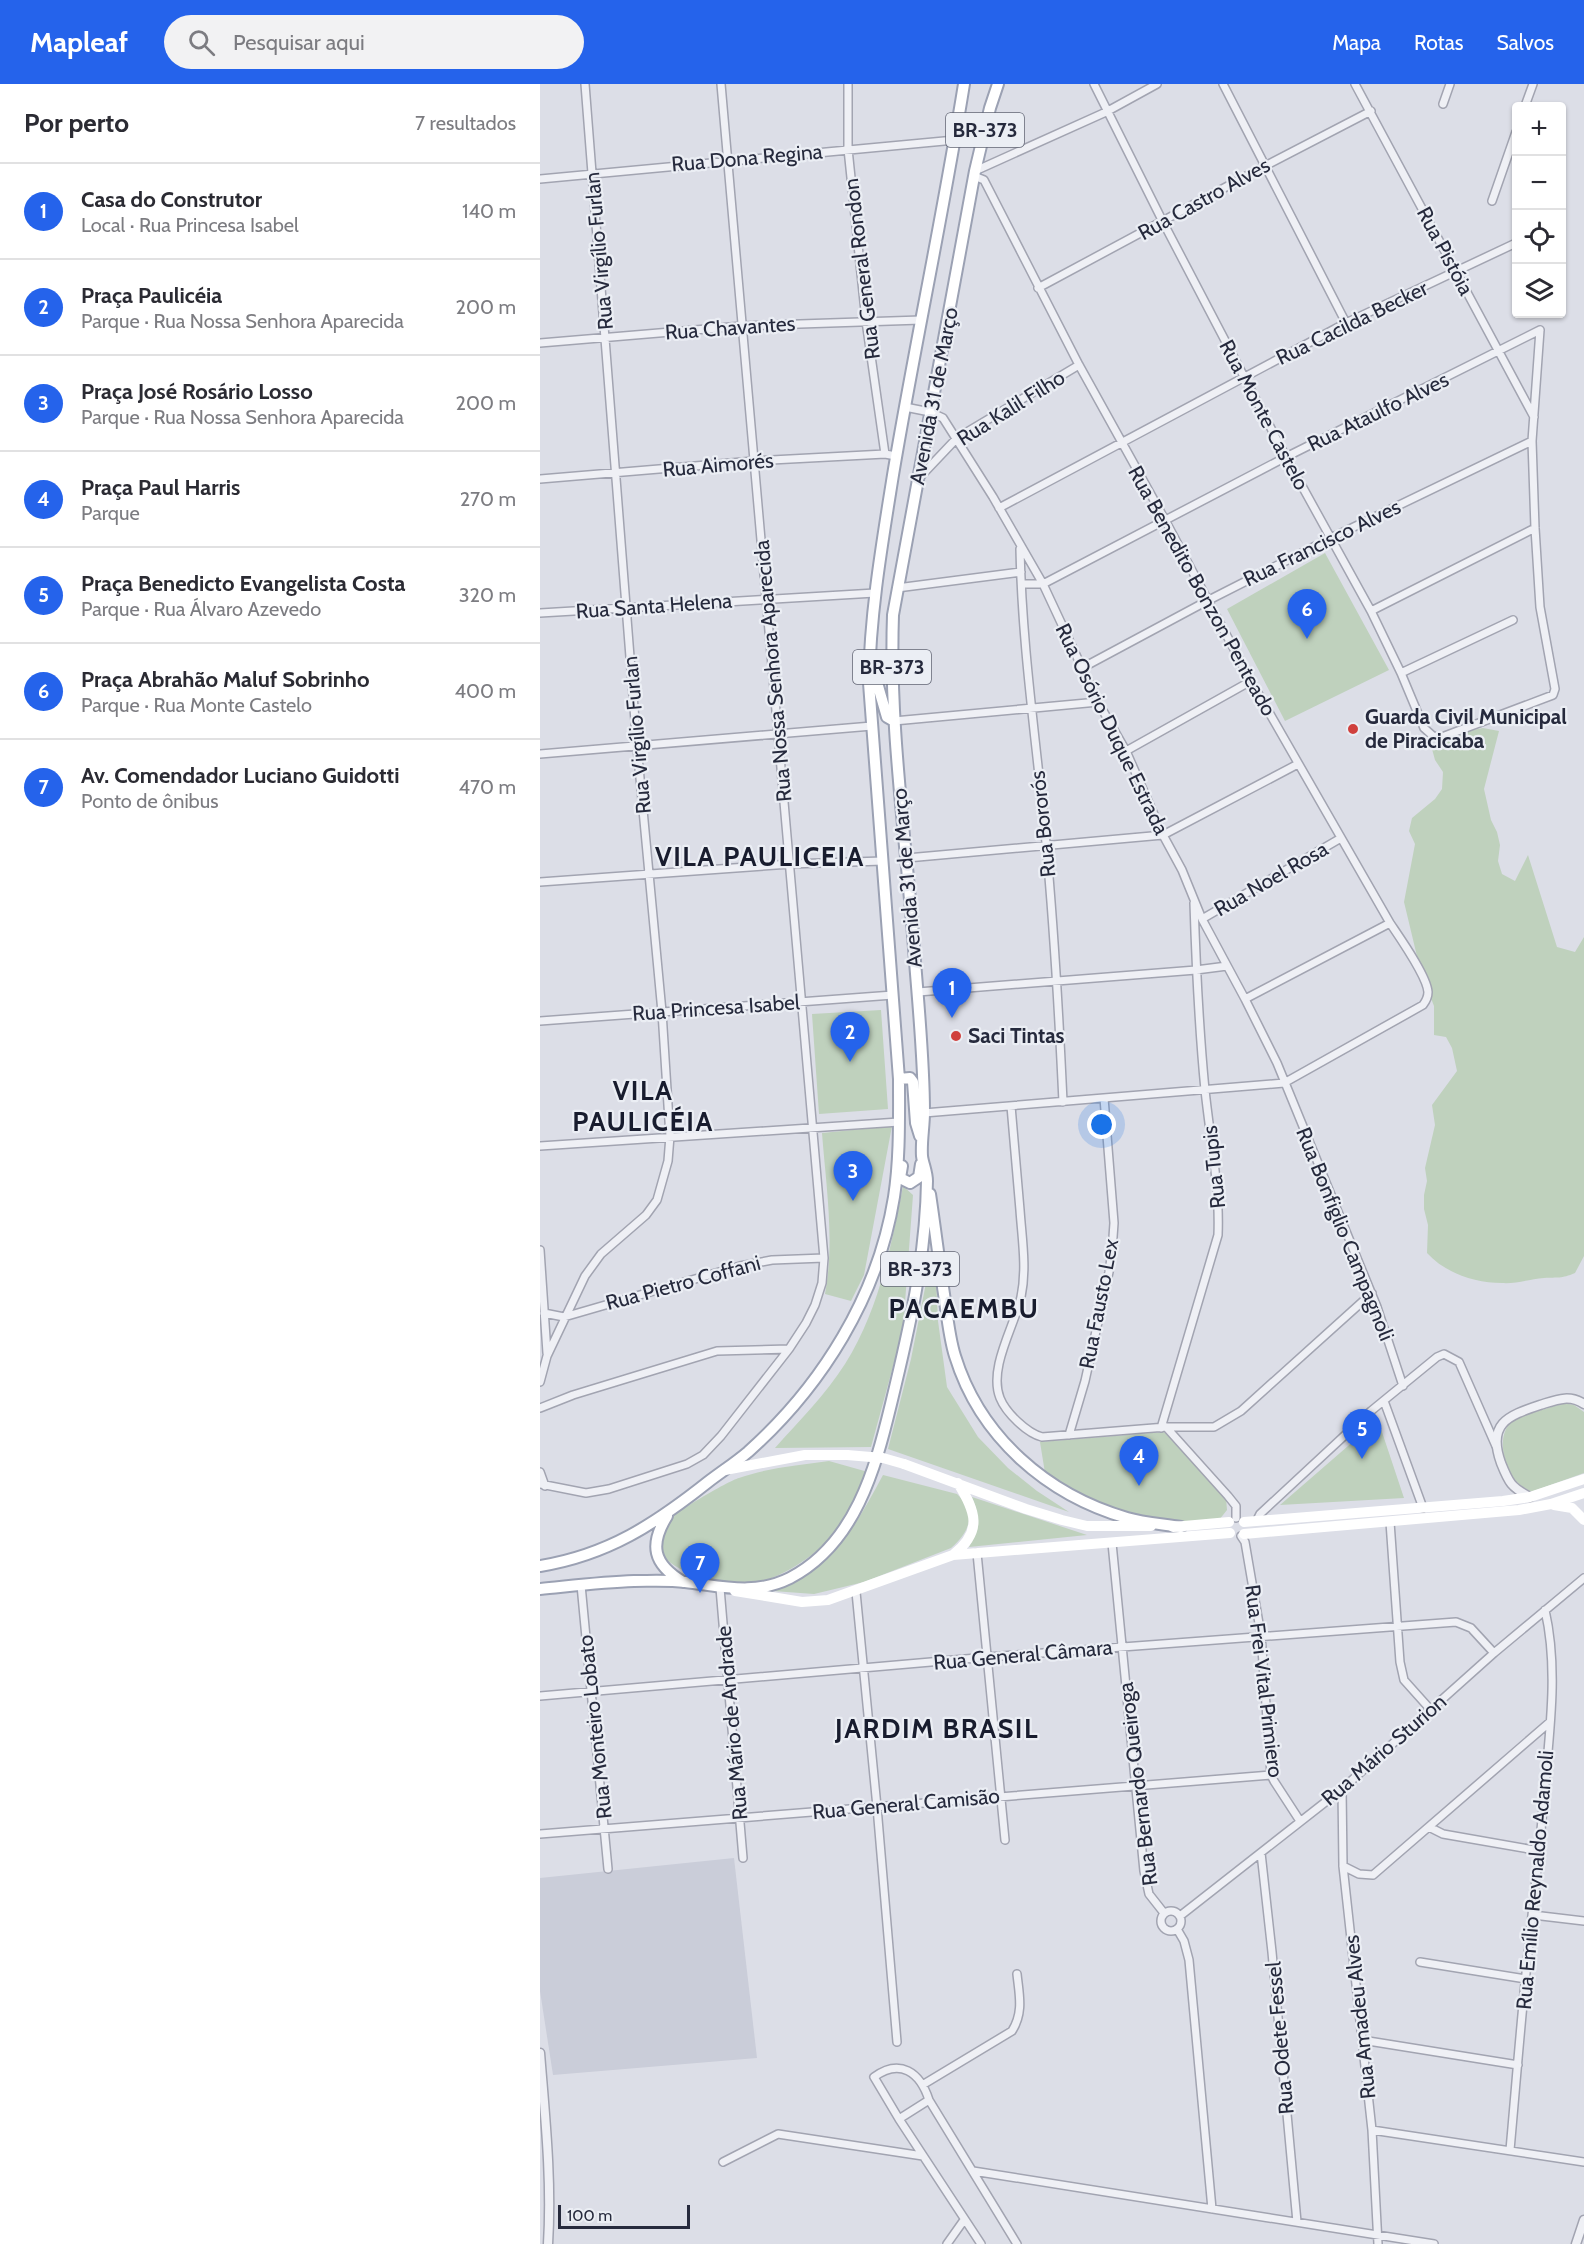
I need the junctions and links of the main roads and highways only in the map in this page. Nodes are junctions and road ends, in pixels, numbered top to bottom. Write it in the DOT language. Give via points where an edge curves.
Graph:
graph roads {
  1 [pos="964,84"];
  2 [pos="998,84"];
  3 [pos="869,683"];
  4 [pos="894,721"];
  5 [pos="874,756"];
  6 [pos="896,758"];
  7 [pos="899,1079"];
  8 [pos="899,1122"];
  9 [pos="922,1145"];
  10 [pos="922,1158"];
  11 [pos="927,1177"];
  12 [pos="725,1470"];
  13 [pos="1584,1479"];
  14 [pos="958,1483"];
  15 [pos="1584,1493"];
  16 [pos="1551,1504"];
  17 [pos="668,1514"];
  18 [pos="1584,1520"];
  19 [pos="1235,1524"];
  20 [pos="1180,1527"];
  21 [pos="953,1555"];
  22 [pos="540,1566"];
  23 [pos="683,1582"];
  24 [pos="540,1589"];
  25 [pos="723,1589"];
  1 -- 3 [label="main road, Avenida 31 de Março / BR-373" via="905,407 891,455 870,635"];
  2 -- 4 [label="main road, Avenida 31 de Março / BR-373" via="975,174 897,588 892,653"];
  3 -- 4 [label="main road" via="873,681 878,686 887,717"];
  3 -- 5 [label="main road, Avenida 31 de Março / BR-373"];
  4 -- 6 [label="main road, Avenida 31 de Março / BR-373"];
  5 -- 6 [label="main road"];
  5 -- 7 [label="main road, Avenida 31 de Março / BR-373"];
  6 -- 9 [label="main road, Avenida 31 de Março / BR-373" via="918,992"];
  7 -- 8 [label="main road, Avenida 31 de Março / BR-373"];
  7 -- 9 [label="main road" via="910,1078 913,1082"];
  8 -- 10 [label="main road" via="905,1139 900,1178 910,1183 919,1177"];
  8 -- 12 [label="main road, Avenida 31 de Março / BR-373" via="894,1197 858,1309 823,1368 774,1426"];
  9 -- 10 [label="main road, Avenida 31 de Março / BR-373"];
  10 -- 11 [label="main road, Avenida 31 de Março / BR-373"];
  11 -- 20 [label="main road" via="954,1354 966,1387 985,1419 1033,1471 1062,1491 1129,1519"];
  11 -- 25 [label="main road, Avenida 31 de Março / BR-373" via="919,1280 910,1329 881,1448 867,1488 852,1518 811,1564 788,1579 760,1588"];
  12 -- 14 [label="main road, bridge" via="805,1455 847,1455 883,1458"];
  12 -- 17 [label="main road, BR-373"];
  13 -- 19 [label="main road" via="1530,1497 1503,1501"];
  14 -- 20 [label="main road" via="1026,1509 1087,1526"];
  14 -- 21 [label="main road" via="971,1504 974,1521 966,1545"];
  15 -- 16 [label="main road"];
  16 -- 18 [label="main road" via="1572,1508"];
  16 -- 19 [label="main road" via="1242,1535 1246,1528"];
  17 -- 22 [label="main road, BR-373" via="602,1550"];
  17 -- 23 [label="main road" via="655,1548 662,1564"];
  19 -- 20 [label="main road"];
  19 -- 21 [label="main road" via="1112,1543"];
  21 -- 25 [label="main road" via="828,1600 802,1602"];
  23 -- 24 [label="main road, BR-373" via="633,1581"];
  23 -- 25 [label="main road, BR-373"];
}
